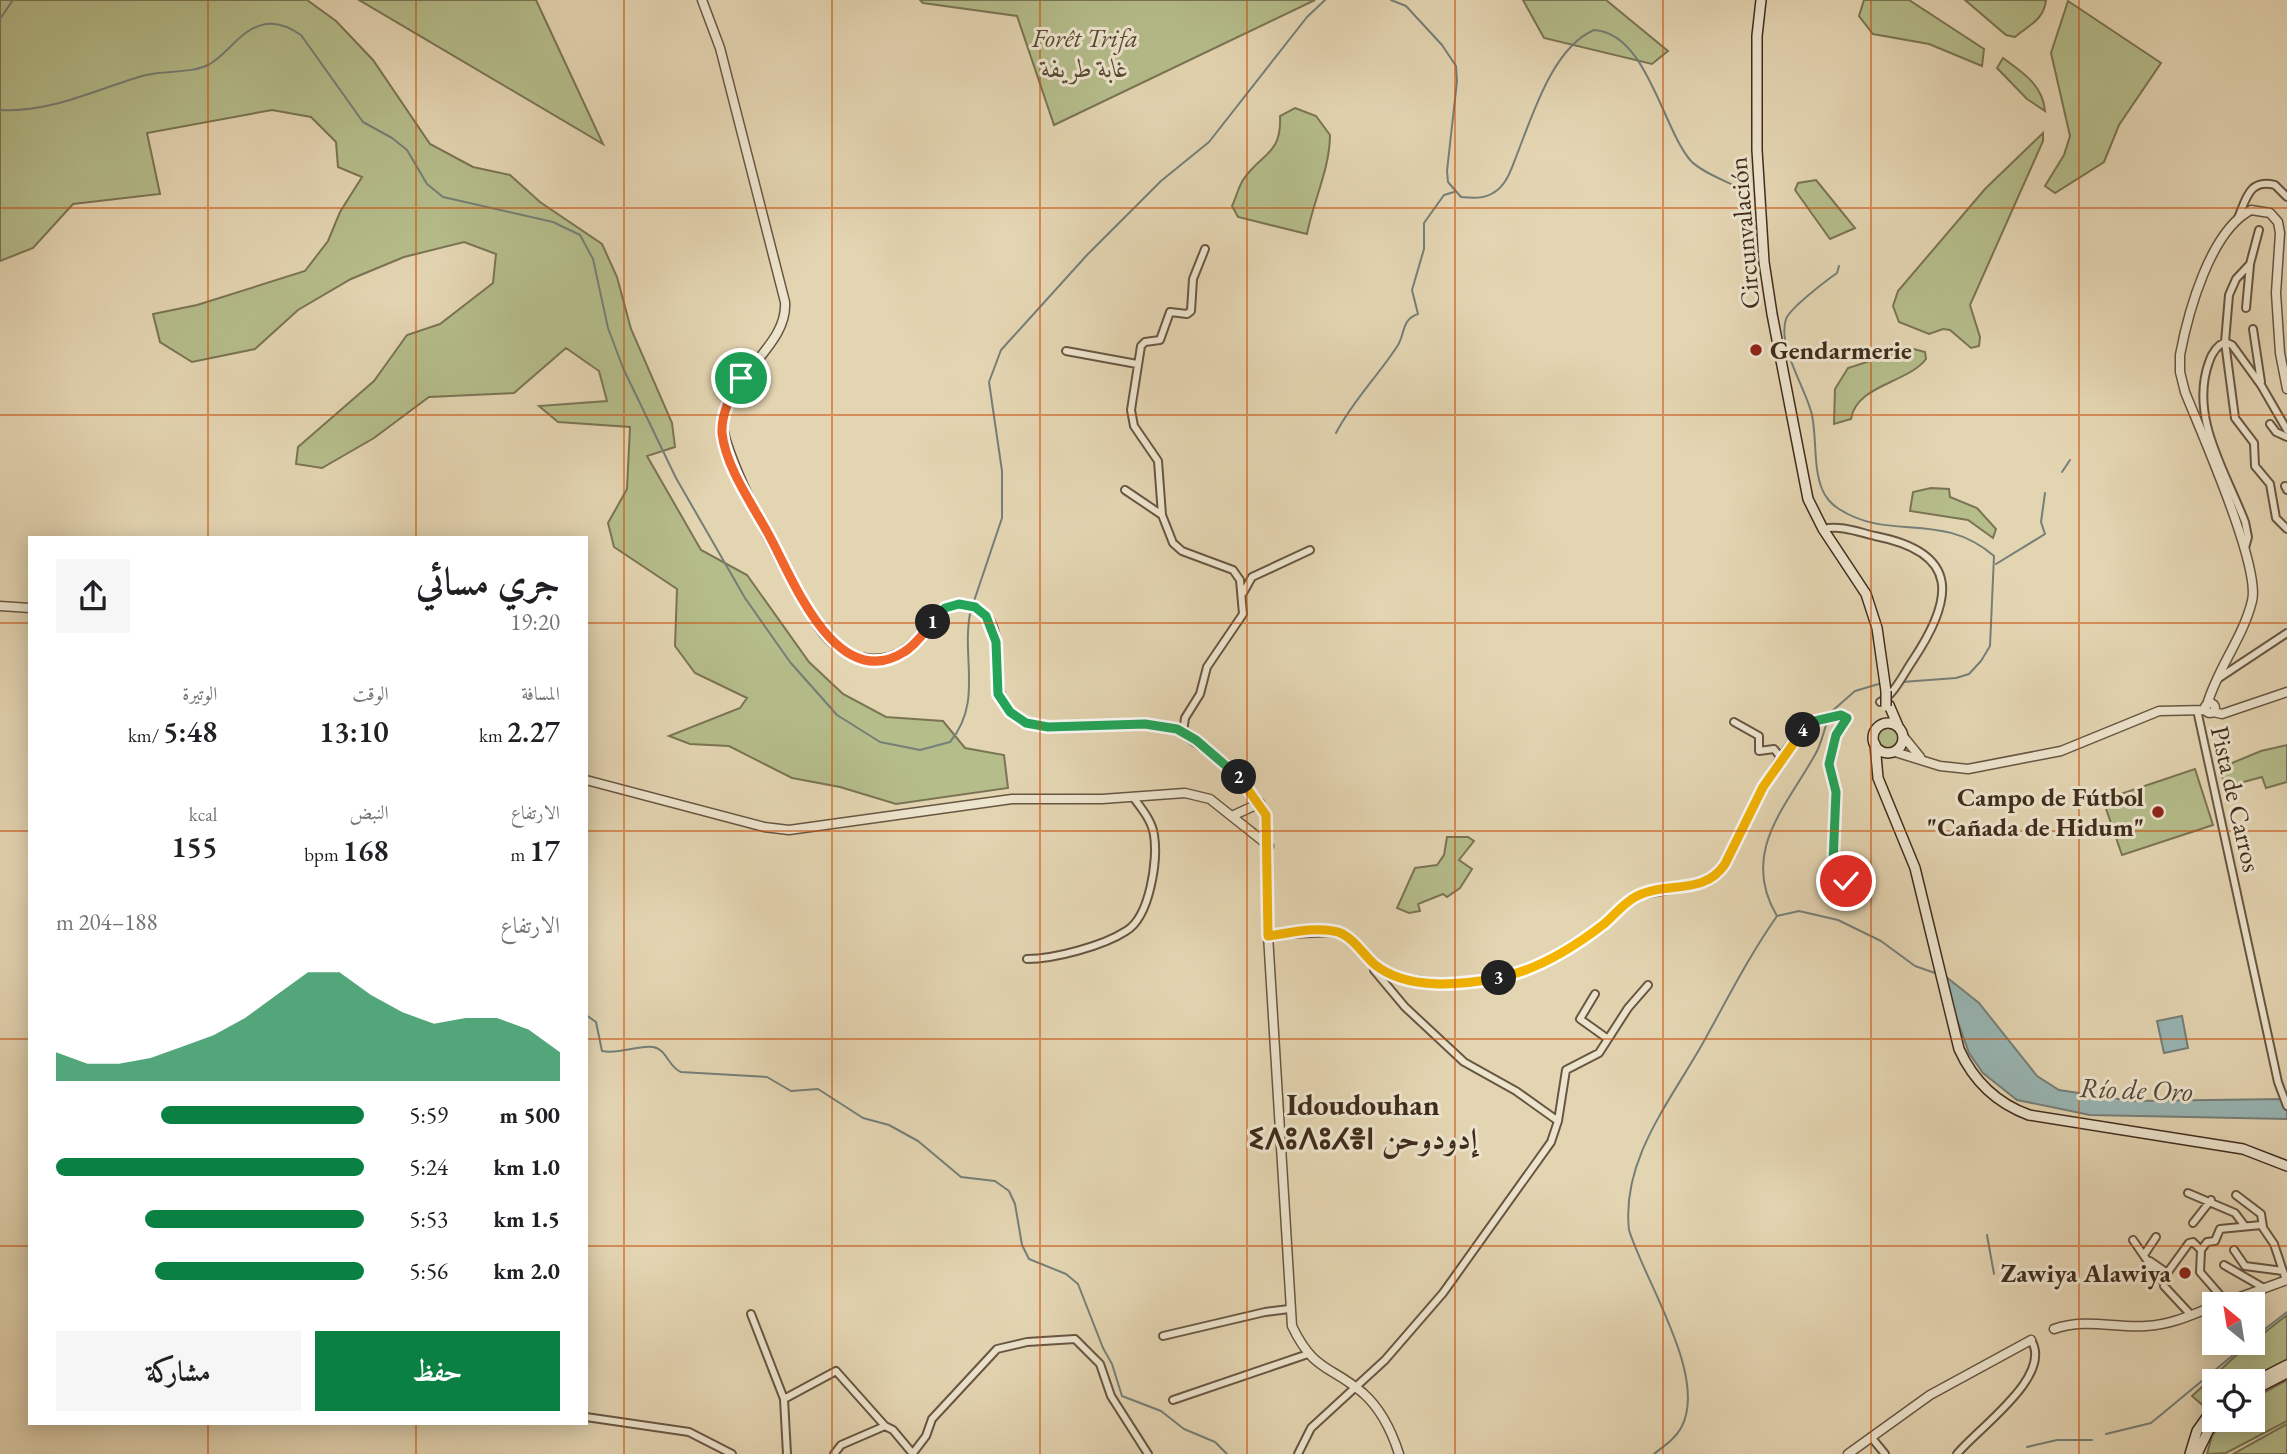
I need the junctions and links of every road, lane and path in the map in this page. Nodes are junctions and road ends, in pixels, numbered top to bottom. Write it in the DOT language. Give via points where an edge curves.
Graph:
graph roads {
  1 [pos="702,0"];
  2 [pos="1761,0"];
  3 [pos="2287,197"];
  4 [pos="2245,200"];
  5 [pos="2251,211"];
  6 [pos="2236,221"];
  7 [pos="2259,230"];
  8 [pos="1205,249"];
  9 [pos="2250,264"];
  10 [pos="2246,308"];
  11 [pos="2253,329"];
  12 [pos="2225,342"];
  13 [pos="1066,351"];
  14 [pos="1137,364"];
  15 [pos="2261,385"];
  16 [pos="2287,389"];
  17 [pos="2270,425"];
  18 [pos="2287,430"];
  19 [pos="2287,437"];
  20 [pos="1125,490"];
  21 [pos="1162,515"];
  22 [pos="1823,529"];
  23 [pos="2287,529"];
  24 [pos="2245,548"];
  25 [pos="1310,550"];
  26 [pos="1242,594"];
  27 [pos="0,606"];
  28 [pos="28,608"];
  29 [pos="2287,633"];
  30 [pos="2217,680"];
  31 [pos="2287,692"];
  32 [pos="1885,704"];
  33 [pos="2209,708"];
  34 [pos="1734,722"];
  35 [pos="1881,725"];
  36 [pos="1183,732"];
  37 [pos="1901,732"];
  38 [pos="1875,744"];
  39 [pos="1893,752"];
  40 [pos="1922,758"];
  41 [pos="1782,759"];
  42 [pos="588,781"];
  43 [pos="1884,791"];
  44 [pos="1133,797"];
  45 [pos="1260,803"];
  46 [pos="1232,816"];
  47 [pos="1269,846"];
  48 [pos="1850,884"];
  49 [pos="1268,936"];
  50 [pos="1027,958"];
  51 [pos="1373,962"];
  52 [pos="1647,985"];
  53 [pos="1595,994"];
  54 [pos="1608,1039"];
  55 [pos="2286,1103"];
  56 [pos="1558,1121"];
  57 [pos="2287,1166"];
  58 [pos="2188,1193"];
  59 [pos="2236,1195"];
  60 [pos="2211,1200"];
  61 [pos="2193,1223"];
  62 [pos="2244,1225"];
  63 [pos="2263,1227"];
  64 [pos="2156,1237"];
  65 [pos="2133,1240"];
  66 [pos="2201,1250"];
  67 [pos="2234,1250"];
  68 [pos="2147,1258"];
  69 [pos="2224,1265"];
  70 [pos="2283,1271"];
  71 [pos="2286,1280"];
  72 [pos="2164,1286"];
  73 [pos="2264,1288"];
  74 [pos="2214,1292"];
  75 [pos="2253,1292"];
  76 [pos="1289,1309"];
  77 [pos="2202,1311"];
  78 [pos="751,1314"];
  79 [pos="2191,1315"];
  80 [pos="2054,1329"];
  81 [pos="1163,1336"];
  82 [pos="2031,1340"];
  83 [pos="1308,1354"];
  84 [pos="2287,1365"];
  85 [pos="2287,1373"];
  86 [pos="2265,1376"];
  87 [pos="2265,1384"];
  88 [pos="1357,1388"];
  89 [pos="783,1399"];
  90 [pos="1172,1400"];
  91 [pos="588,1417"];
  92 [pos="2202,1422"];
  93 [pos="885,1426"];
  94 [pos="2206,1432"];
  95 [pos="1871,1437"];
  96 [pos="2195,1450"];
  97 [pos="726,1453"];
  98 [pos="787,1454"];
  99 [pos="834,1454"];
  100 [pos="913,1454"];
  101 [pos="1148,1454"];
  102 [pos="1298,1454"];
  103 [pos="1399,1454"];
  104 [pos="1848,1454"];
  105 [pos="1885,1454"];
  106 [pos="1957,1454"];
  1 -- 36 [label="street" via="720,48 785,302 779,332 746,371 725,411 723,437 736,471 818,626 846,652 873,659 901,654 913,646 945,608 971,605 986,616 995,635 1001,700 1026,723 1048,727 1153,725"];
  2 -- 22 [label="main road, Circunvalación" via="1755,93 1764,262 1803,483"];
  3 -- 4 [label="street" via="2276,184 2264,183 2249,190"];
  4 -- 5 [label="street"];
  4 -- 6 [label="street"];
  5 -- 6 [label="street"];
  5 -- 16 [label="street" via="2270,213 2279,227 2276,293"];
  6 -- 24 [label="street" via="2210,260 2179,365 2185,392"];
  7 -- 9 [label="street"];
  8 -- 14 [label="street" via="1194,279 1191,311 1170,312 1160,340 1141,346"];
  9 -- 10 [label="street"];
  9 -- 12 [label="street" via="2229,295"];
  11 -- 15 [label="street"];
  12 -- 15 [label="street"];
  12 -- 23 [label="street" via="2233,414 2254,443 2255,466 2270,484 2276,519"];
  12 -- 24 [label="street" via="2215,349 2206,370 2203,411 2245,522"];
  13 -- 14 [label="street"];
  14 -- 21 [label="street" via="1131,420 1158,461"];
  15 -- 18 [label="street"];
  17 -- 19 [label="street"];
  20 -- 21 [label="street"];
  21 -- 26 [label="street" via="1177,547 1233,570"];
  22 -- 32 [label="main road, Circunvalación, bridge" via="1866,594 1874,615"];
  22 -- 32 [label="street" via="1838,527 1917,550 1936,569 1944,591 1940,613"];
  24 -- 30 [label="street" via="2252,571 2252,600"];
  25 -- 26 [label="street" via="1252,577"];
  26 -- 36 [label="street" via="1243,614 1210,661"];
  27 -- 28 [label="street"];
  29 -- 30 [label="street"];
  30 -- 33 [label="street"];
  31 -- 33 [label="street" via="2227,712"];
  32 -- 35 [label="main road"];
  32 -- 37 [label="main road"];
  33 -- 40 [label="street" via="2159,711 2061,751 2008,763 1959,770"];
  33 -- 55 [label="street, Pista de Carros"];
  34 -- 41 [label="street" via="1759,736 1759,751 1774,749"];
  35 -- 37 [label="main road" via="1888,723"];
  35 -- 38 [label="main road" via="1874,734"];
  36 -- 45 [label="street" via="1229,766"];
  37 -- 39 [label="main road" via="1900,747"];
  37 -- 40 [label="street"];
  38 -- 39 [label="main road"];
  38 -- 43 [label="main road" via="1876,769"];
  39 -- 40 [label="street"];
  39 -- 43 [label="main road" via="1880,771"];
  41 -- 48 [label="street" via="1806,727 1835,715 1847,718 1830,751 1830,769 1836,792 1832,856 1836,870"];
  41 -- 51 [label="street" via="1716,874 1696,885 1636,896 1598,928 1534,968 1451,984 1394,977"];
  42 -- 44 [label="street" via="789,830 1012,799"];
  43 -- 57 [label="main road" via="1907,844 1959,1049 1973,1074 1998,1099 2019,1112 2050,1120 2244,1149"];
  44 -- 46 [label="street" via="1192,794 1210,799"];
  44 -- 50 [label="street" via="1152,826 1155,857 1149,894 1128,931 1043,959"];
  45 -- 46 [label="street"];
  45 -- 47 [label="street"];
  46 -- 47 [label="street"];
  47 -- 49 [label="street"];
  49 -- 51 [label="street" via="1340,933"];
  49 -- 76 [label="street"];
  51 -- 56 [label="street" via="1374,970 1405,1007 1464,1062"];
  52 -- 54 [label="street"];
  53 -- 54 [label="street" via="1580,1019"];
  54 -- 56 [label="street" via="1599,1053 1566,1070"];
  56 -- 88 [label="street" via="1543,1156 1460,1271"];
  58 -- 60 [label="street"];
  59 -- 63 [label="street" via="2261,1214"];
  60 -- 61 [label="street"];
  60 -- 62 [label="street" via="2239,1216"];
  62 -- 63 [label="street"];
  62 -- 66 [label="street" via="2220,1229 2215,1241"];
  63 -- 70 [label="street"];
  64 -- 68 [label="street"];
  65 -- 68 [label="street"];
  66 -- 68 [label="street" via="2189,1243 2165,1276 2157,1278"];
  66 -- 74 [label="street" via="2201,1276"];
  67 -- 70 [label="street" via="2245,1266"];
  69 -- 73 [label="street"];
  70 -- 71 [label="street"];
  71 -- 73 [label="street"];
  72 -- 79 [label="street"];
  73 -- 75 [label="street"];
  76 -- 81 [label="street"];
  76 -- 83 [label="street" via="1292,1326"];
  77 -- 79 [label="street"];
  78 -- 89 [label="street"];
  79 -- 80 [label="street" via="2161,1325 2081,1322"];
  82 -- 95 [label="street" via="1930,1395"];
  82 -- 106 [label="street" via="2036,1360 2024,1386"];
  83 -- 88 [label="street"];
  83 -- 90 [label="street"];
  84 -- 86 [label="main road"];
  85 -- 87 [label="main road"];
  88 -- 102 [label="street" via="1311,1429"];
  88 -- 103 [label="street" via="1380,1412"];
  89 -- 93 [label="street" via="836,1371"];
  89 -- 98 [label="street"];
  91 -- 97 [label="street" via="689,1432"];
  92 -- 96 [label="main road"];
  93 -- 99 [label="street" via="841,1445"];
  93 -- 100 [label="street"];
  94 -- 96 [label="main road"];
  95 -- 104 [label="street"];
  95 -- 105 [label="street"];
  100 -- 101 [label="street" via="932,1419 997,1349 1074,1339 1100,1364 1111,1396"];
}
